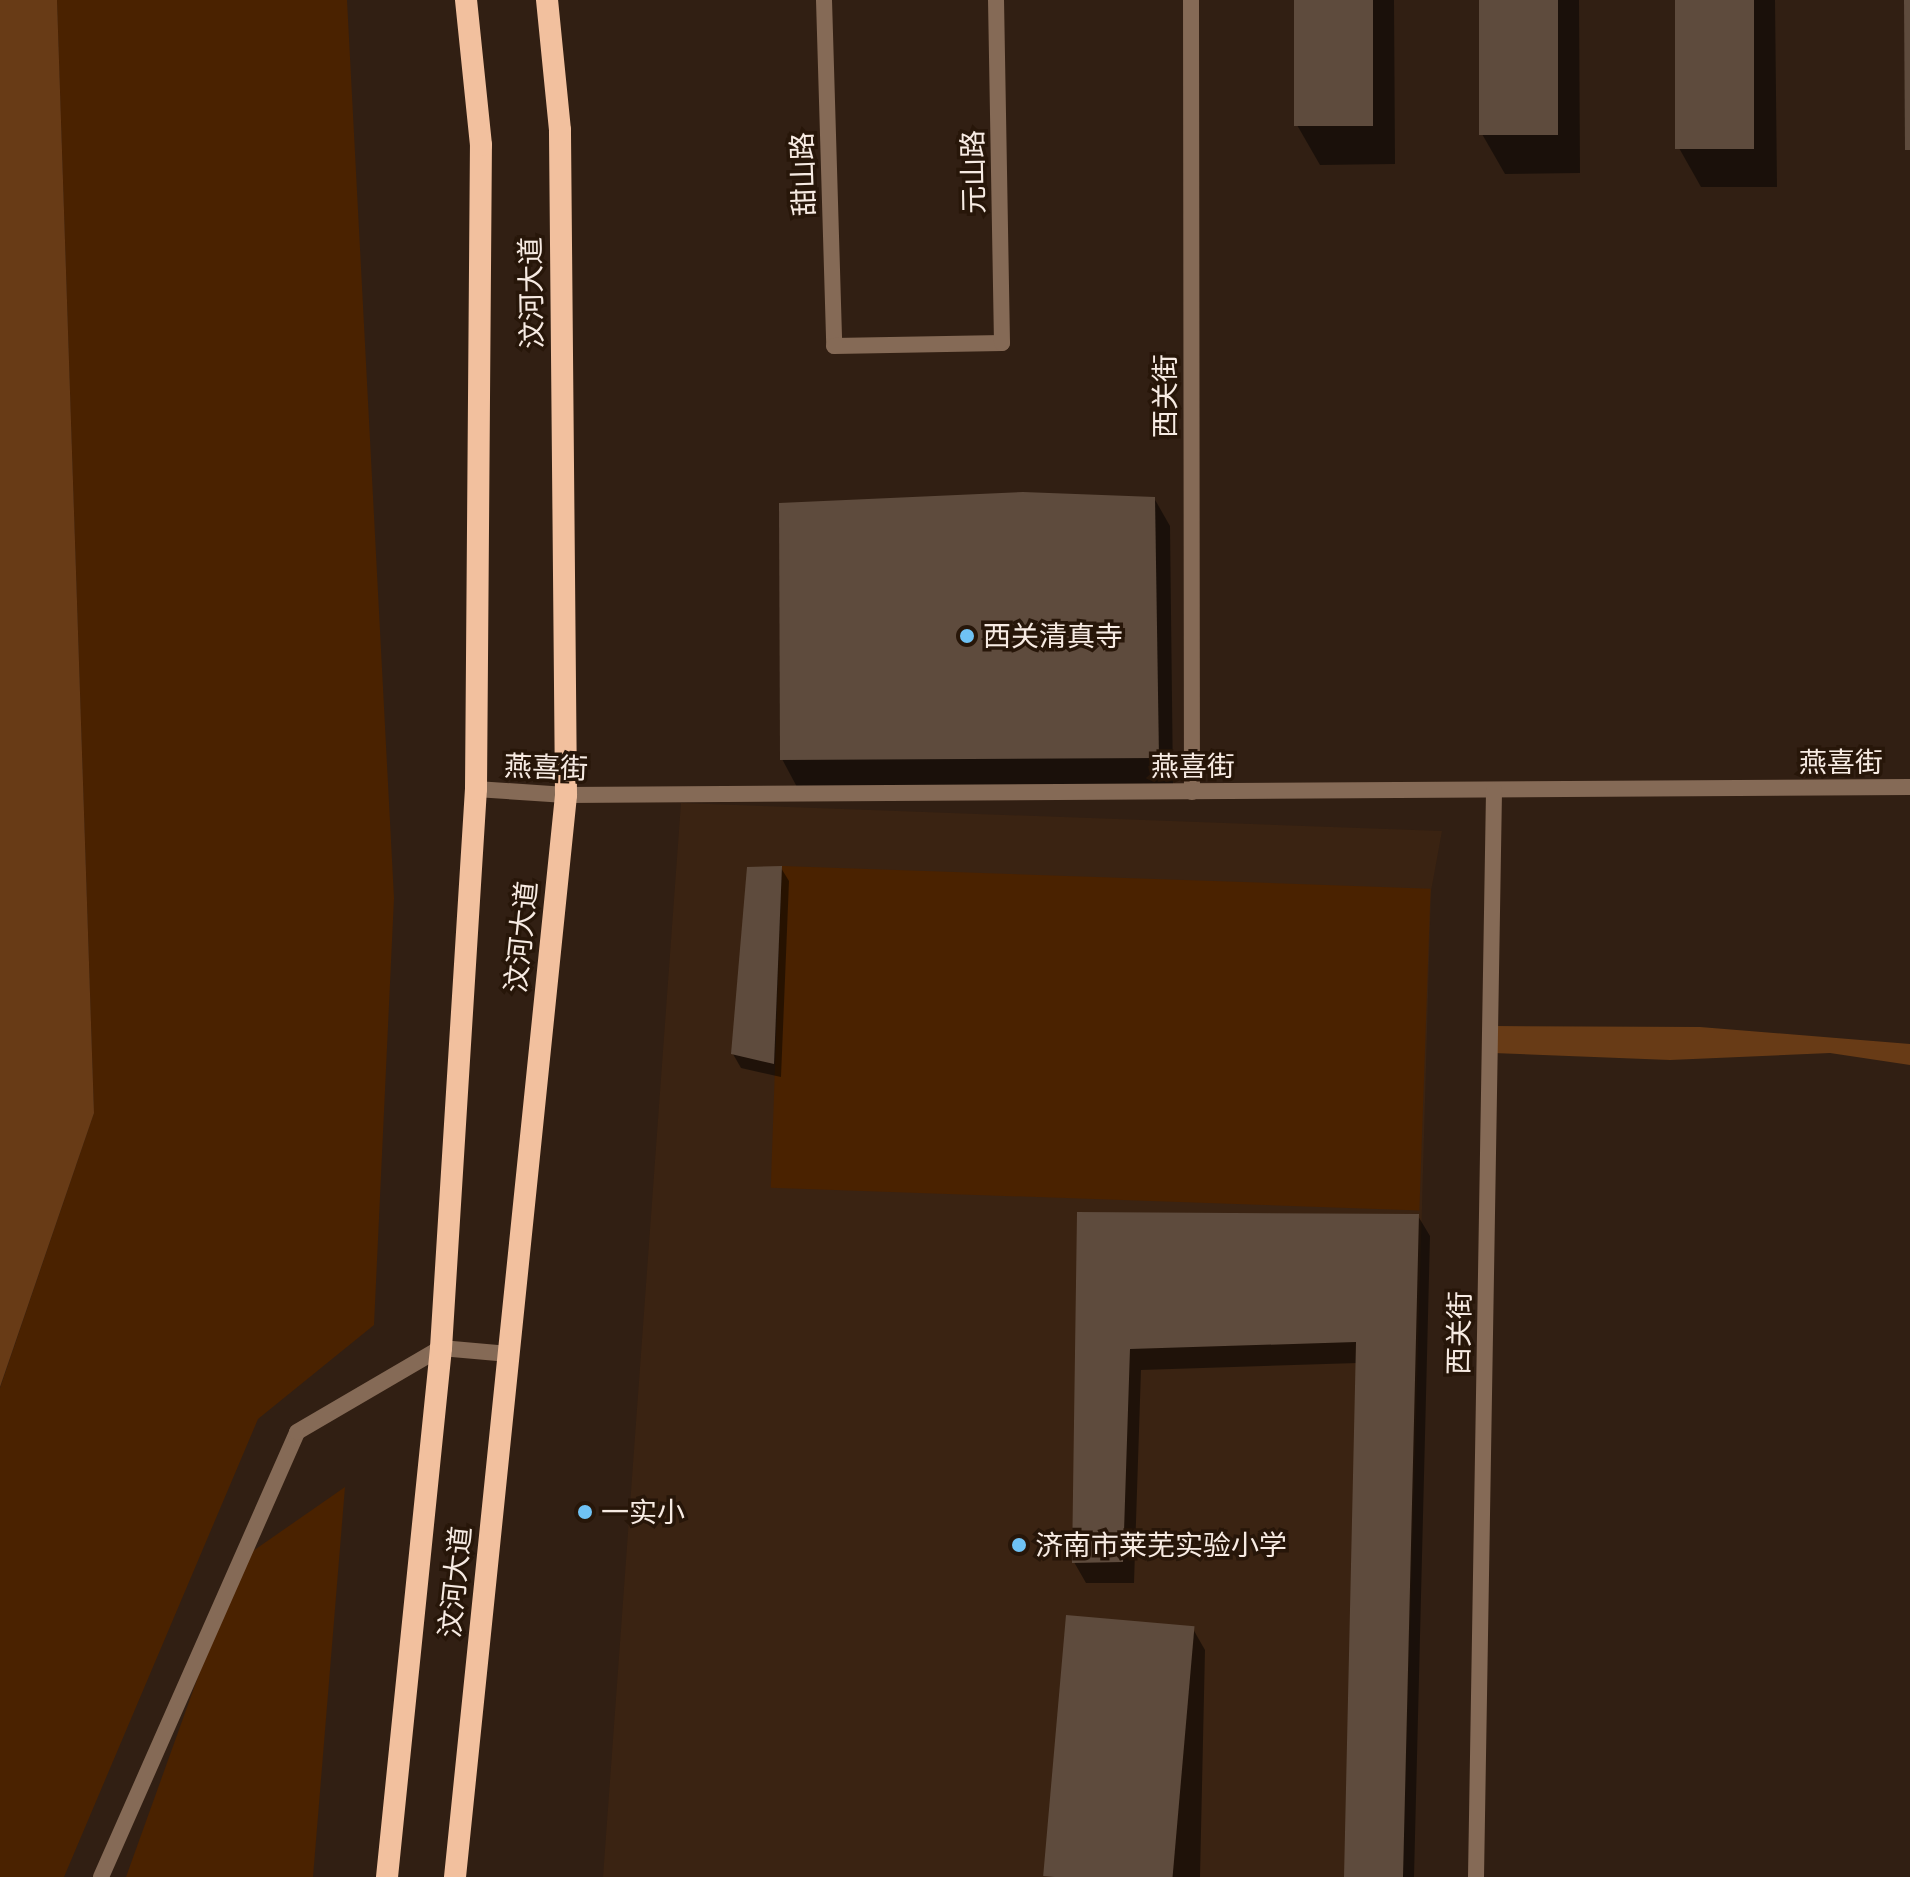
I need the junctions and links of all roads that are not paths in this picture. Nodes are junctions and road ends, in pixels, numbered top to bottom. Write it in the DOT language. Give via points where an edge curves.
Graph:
graph roads {
  1 [pos="466,0"];
  2 [pos="547,0"];
  3 [pos="824,0"];
  4 [pos="996,0"];
  5 [pos="1191,0"];
  6 [pos="1002,343"];
  7 [pos="1910,787"];
  8 [pos="476,789"];
  9 [pos="1494,790"];
  10 [pos="1192,792"];
  11 [pos="566,795"];
  12 [pos="441,1348"];
  13 [pos="509,1354"];
  14 [pos="101,1877"];
  15 [pos="387,1877"];
  16 [pos="455,1877"];
  17 [pos="1476,1877"];
  1 -- 8 [label="highway, 汶河大道" via="481,145"];
  2 -- 11 [label="highway, 汶河大道" via="560,130"];
  3 -- 6 [label="street, 甜山路" via="834,346"];
  4 -- 6 [label="street, 元山路"];
  5 -- 10 [label="street, 西关街"];
  7 -- 9 [label="street, 燕喜街"];
  8 -- 11 [label="street, 燕喜街"];
  8 -- 12 [label="highway, 汶河大道"];
  9 -- 10 [label="street, 燕喜街"];
  9 -- 17 [label="street, 西关街"];
  10 -- 11 [label="street, 燕喜街"];
  11 -- 13 [label="highway, 汶河大道"];
  12 -- 13 [label="street"];
  12 -- 14 [label="street" via="297,1432"];
  12 -- 15 [label="highway, 汶河大道"];
  13 -- 16 [label="highway, 汶河大道"];
}
